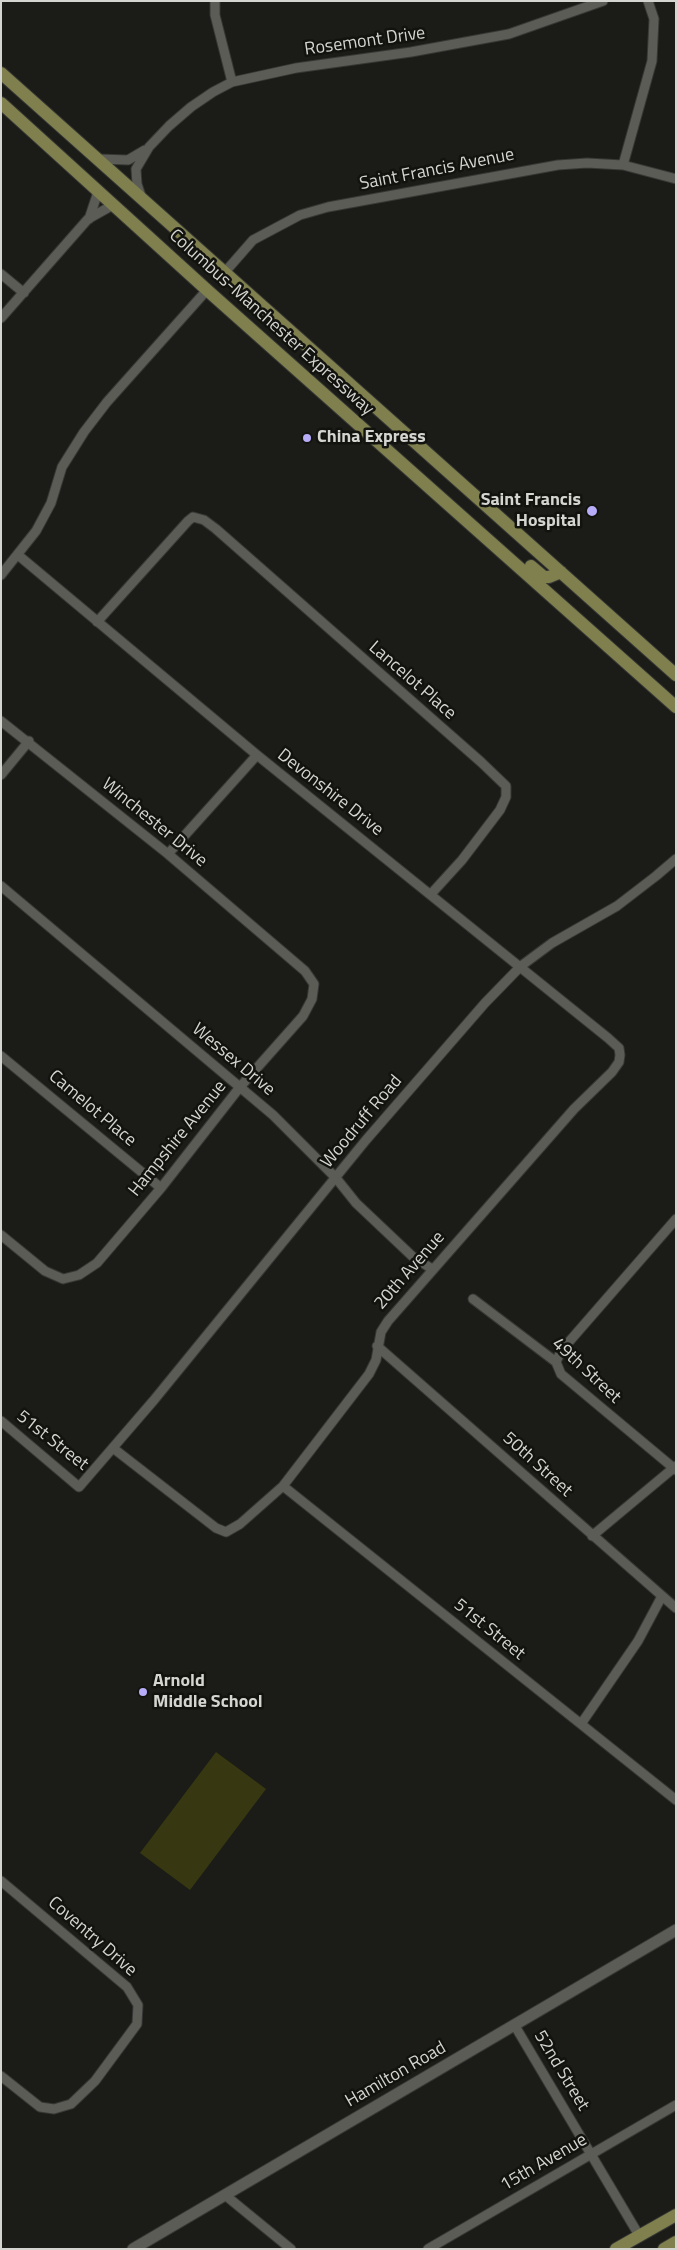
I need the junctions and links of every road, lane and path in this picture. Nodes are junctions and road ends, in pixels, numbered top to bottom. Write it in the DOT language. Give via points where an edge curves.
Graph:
graph roads {
  1 [pos="215,1"];
  2 [pos="603,1"];
  3 [pos="648,1"];
  4 [pos="1,73"];
  5 [pos="232,82"];
  6 [pos="1,103"];
  7 [pos="149,147"];
  8 [pos="99,159"];
  9 [pos="623,165"];
  10 [pos="676,179"];
  11 [pos="98,192"];
  12 [pos="141,196"];
  13 [pos="113,205"];
  14 [pos="88,220"];
  15 [pos="225,272"];
  16 [pos="1,274"];
  17 [pos="207,290"];
  18 [pos="24,293"];
  19 [pos="1,318"];
  20 [pos="476,528"];
  21 [pos="18,555"];
  22 [pos="561,572"];
  23 [pos="1,576"];
  24 [pos="97,622"];
  25 [pos="676,675"];
  26 [pos="676,706"];
  27 [pos="1,721"];
  28 [pos="29,741"];
  29 [pos="257,755"];
  30 [pos="1,775"];
  31 [pos="168,854"];
  32 [pos="676,859"];
  33 [pos="1,886"];
  34 [pos="431,894"];
  35 [pos="284,952"];
  36 [pos="521,966"];
  37 [pos="620,1055"];
  38 [pos="1,1056"];
  39 [pos="240,1087"];
  40 [pos="336,1178"];
  41 [pos="161,1188"];
  42 [pos="676,1219"];
  43 [pos="1,1235"];
  44 [pos="432,1269"];
  45 [pos="473,1299"];
  46 [pos="378,1346"];
  47 [pos="556,1362"];
  48 [pos="1,1421"];
  49 [pos="113,1448"];
  50 [pos="675,1468"];
  51 [pos="282,1486"];
  52 [pos="245,1520"];
  53 [pos="592,1536"];
  54 [pos="662,1596"];
  55 [pos="676,1608"];
  56 [pos="581,1724"];
  57 [pos="676,1800"];
  58 [pos="1,1880"];
  59 [pos="676,1930"];
  60 [pos="515,2026"];
  61 [pos="1,2076"];
  62 [pos="676,2105"];
  63 [pos="591,2154"];
  64 [pos="225,2195"];
  65 [pos="676,2215"];
  66 [pos="640,2236"];
  67 [pos="676,2242"];
  68 [pos="133,2249"];
  69 [pos="292,2249"];
  70 [pos="428,2249"];
  71 [pos="616,2249"];
  72 [pos="664,2249"];
  1 -- 5 [label="street" via="215,15"];
  2 -- 5 [label="street, Rosemont Drive" via="509,34 296,68"];
  3 -- 9 [label="street" via="654,19 652,61"];
  4 -- 8 [label="main road, Columbus-Manchester Expressway"];
  5 -- 7 [label="street, Rosemont Drive" via="191,107"];
  6 -- 11 [label="main road, Columbus-Manchester Expressway"];
  7 -- 8 [label="street, Rosemont Drive" via="128,160"];
  7 -- 12 [label="street, Rosemont Drive" via="136,169 136,184"];
  8 -- 12 [label="main road, Columbus-Manchester Expressway"];
  9 -- 10 [label="street, Saint Francis Avenue"];
  9 -- 15 [label="street, Saint Francis Avenue" via="558,165 328,207 300,215 253,240"];
  11 -- 13 [label="main road, Columbus-Manchester Expressway"];
  11 -- 14 [label="street"];
  12 -- 15 [label="main road, Columbus-Manchester Expressway"];
  13 -- 14 [label="street"];
  13 -- 17 [label="main road, Columbus-Manchester Expressway"];
  14 -- 18 [label="street"];
  15 -- 22 [label="main road, Columbus-Manchester Expressway"];
  16 -- 18 [label="street"];
  17 -- 20 [label="main road, Columbus-Manchester Expressway"];
  17 -- 21 [label="street" via="84,432 62,467 51,503 36,531"];
  18 -- 19 [label="street"];
  20 -- 22 [label="main road" via="492,534 544,577"];
  20 -- 26 [label="main road, Columbus-Manchester Expressway"];
  21 -- 23 [label="street"];
  21 -- 24 [label="street, Devonshire Drive"];
  22 -- 25 [label="main road, Columbus-Manchester Expressway"];
  24 -- 29 [label="street, Devonshire Drive"];
  24 -- 34 [label="street, Lancelot Place" via="194,517 216,529 506,786 506,797 500,810"];
  27 -- 28 [label="street, Winchester Drive"];
  28 -- 30 [label="street"];
  28 -- 31 [label="street, Winchester Drive"];
  29 -- 31 [label="street"];
  29 -- 34 [label="street, Devonshire Drive"];
  31 -- 35 [label="street, Winchester Drive"];
  32 -- 36 [label="street, Woodruff Road" via="622,902 552,943"];
  33 -- 39 [label="street, Wessex Drive"];
  34 -- 36 [label="street, Devonshire Drive"];
  35 -- 39 [label="street, Hampshire Avenue" via="314,984 312,999 302,1016"];
  36 -- 37 [label="street, Devonshire Drive" via="608,1038 619,1048"];
  36 -- 40 [label="street, Woodruff Road" via="478,1010"];
  37 -- 44 [label="street, 20th Avenue" via="612,1072"];
  38 -- 41 [label="street, Camelot Place"];
  39 -- 40 [label="street, Wessex Drive"];
  39 -- 41 [label="street, Hampshire Avenue"];
  40 -- 44 [label="street, Wessex Drive" via="385,1231"];
  40 -- 49 [label="street, Woodruff Road"];
  41 -- 43 [label="street, Hampshire Avenue" via="97,1263 79,1275 63,1279 45,1272"];
  42 -- 47 [label="street" via="561,1351"];
  44 -- 46 [label="street, 20th Avenue" via="388,1321"];
  45 -- 47 [label="street, 49th Street"];
  46 -- 51 [label="street, 20th Avenue" via="369,1374"];
  46 -- 53 [label="street, 50th Street"];
  47 -- 50 [label="street, 49th Street" via="561,1374"];
  48 -- 49 [label="street, 51st Street" via="79,1487"];
  49 -- 52 [label="street, 51st Street" via="216,1528 226,1532"];
  50 -- 53 [label="street"];
  51 -- 52 [label="street, 20th Avenue"];
  51 -- 56 [label="street, 51st Street"];
  53 -- 54 [label="street, 50th Street"];
  54 -- 55 [label="street, 50th Street"];
  54 -- 56 [label="street" via="638,1641"];
  56 -- 57 [label="street, 51st Street"];
  58 -- 61 [label="street, Coventry Drive" via="127,1987 138,2005 137,2024 95,2081 71,2104 54,2109 40,2107"];
  59 -- 60 [label="street, Hamilton Road"];
  60 -- 63 [label="street, 52nd Street"];
  60 -- 64 [label="street, Hamilton Road"];
  62 -- 63 [label="street, 15th Avenue"];
  63 -- 66 [label="street, 52nd Street"];
  63 -- 70 [label="street, 15th Avenue"];
  64 -- 68 [label="street, Hamilton Road"];
  64 -- 69 [label="street"];
  65 -- 66 [label="main road"];
  66 -- 71 [label="main road"];
  67 -- 72 [label="main road"];
}
